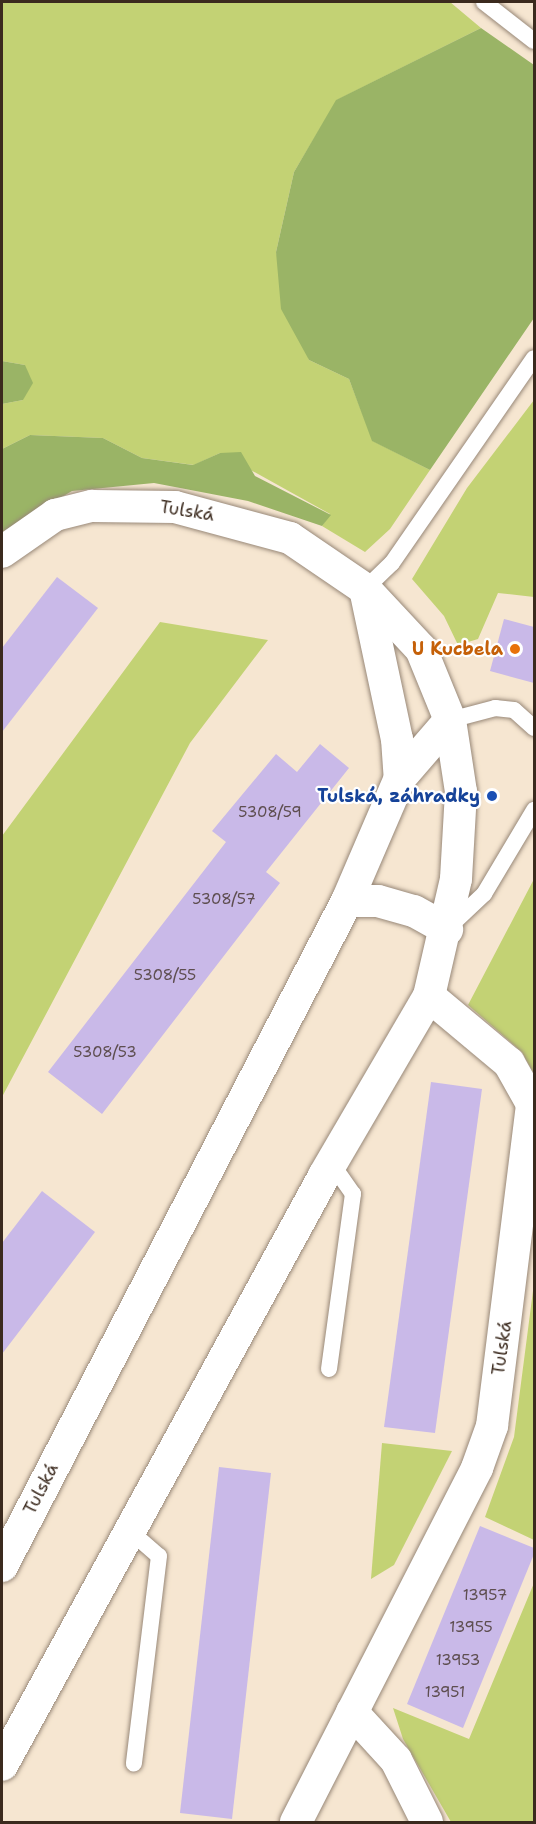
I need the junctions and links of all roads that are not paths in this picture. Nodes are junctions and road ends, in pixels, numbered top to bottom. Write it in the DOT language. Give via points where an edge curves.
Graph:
graph roads {
  1 [pos="483,2"];
  2 [pos="534,41"];
  3 [pos="534,358"];
  4 [pos="2,552"];
  5 [pos="365,589"];
  6 [pos="450,720"];
  7 [pos="534,728"];
  8 [pos="400,778"];
  9 [pos="534,810"];
  10 [pos="347,901"];
  11 [pos="447,929"];
  12 [pos="429,996"];
  13 [pos="332,1162"];
  14 [pos="329,1370"];
  15 [pos="130,1531"];
  16 [pos="2,1566"];
  17 [pos="352,1712"];
  18 [pos="134,1763"];
  19 [pos="2,1765"];
  20 [pos="296,1822"];
  21 [pos="427,1822"];
  1 -- 2 [label="lane"];
  3 -- 5 [label="lane" via="392,563"];
  4 -- 5 [label="street, Tulská" via="55,514 92,506 176,507 290,538"];
  5 -- 6 [label="street, Tulská" via="421,649"];
  5 -- 8 [label="street, Tulská" via="397,739"];
  6 -- 7 [label="lane" via="495,708 514,710"];
  6 -- 8 [label="street, Tulská"];
  6 -- 11 [label="street, Tulská" via="461,792 460,837"];
  8 -- 10 [label="street, Tulská"];
  9 -- 11 [label="lane" via="484,894"];
  10 -- 11 [label="street" via="378,901 414,911"];
  10 -- 16 [label="street, Tulská"];
  11 -- 12 [label="street, Tulská"];
  12 -- 13 [label="street, Tulská"];
  12 -- 17 [label="street, Tulská" via="509,1063 532,1104 532,1127 485,1448"];
  13 -- 14 [label="lane" via="353,1194"];
  13 -- 15 [label="street, Tulská"];
  15 -- 18 [label="lane" via="159,1556"];
  15 -- 19 [label="street, Tulská"];
  17 -- 20 [label="street, Tulská"];
  17 -- 21 [label="street" via="396,1760"];
}
